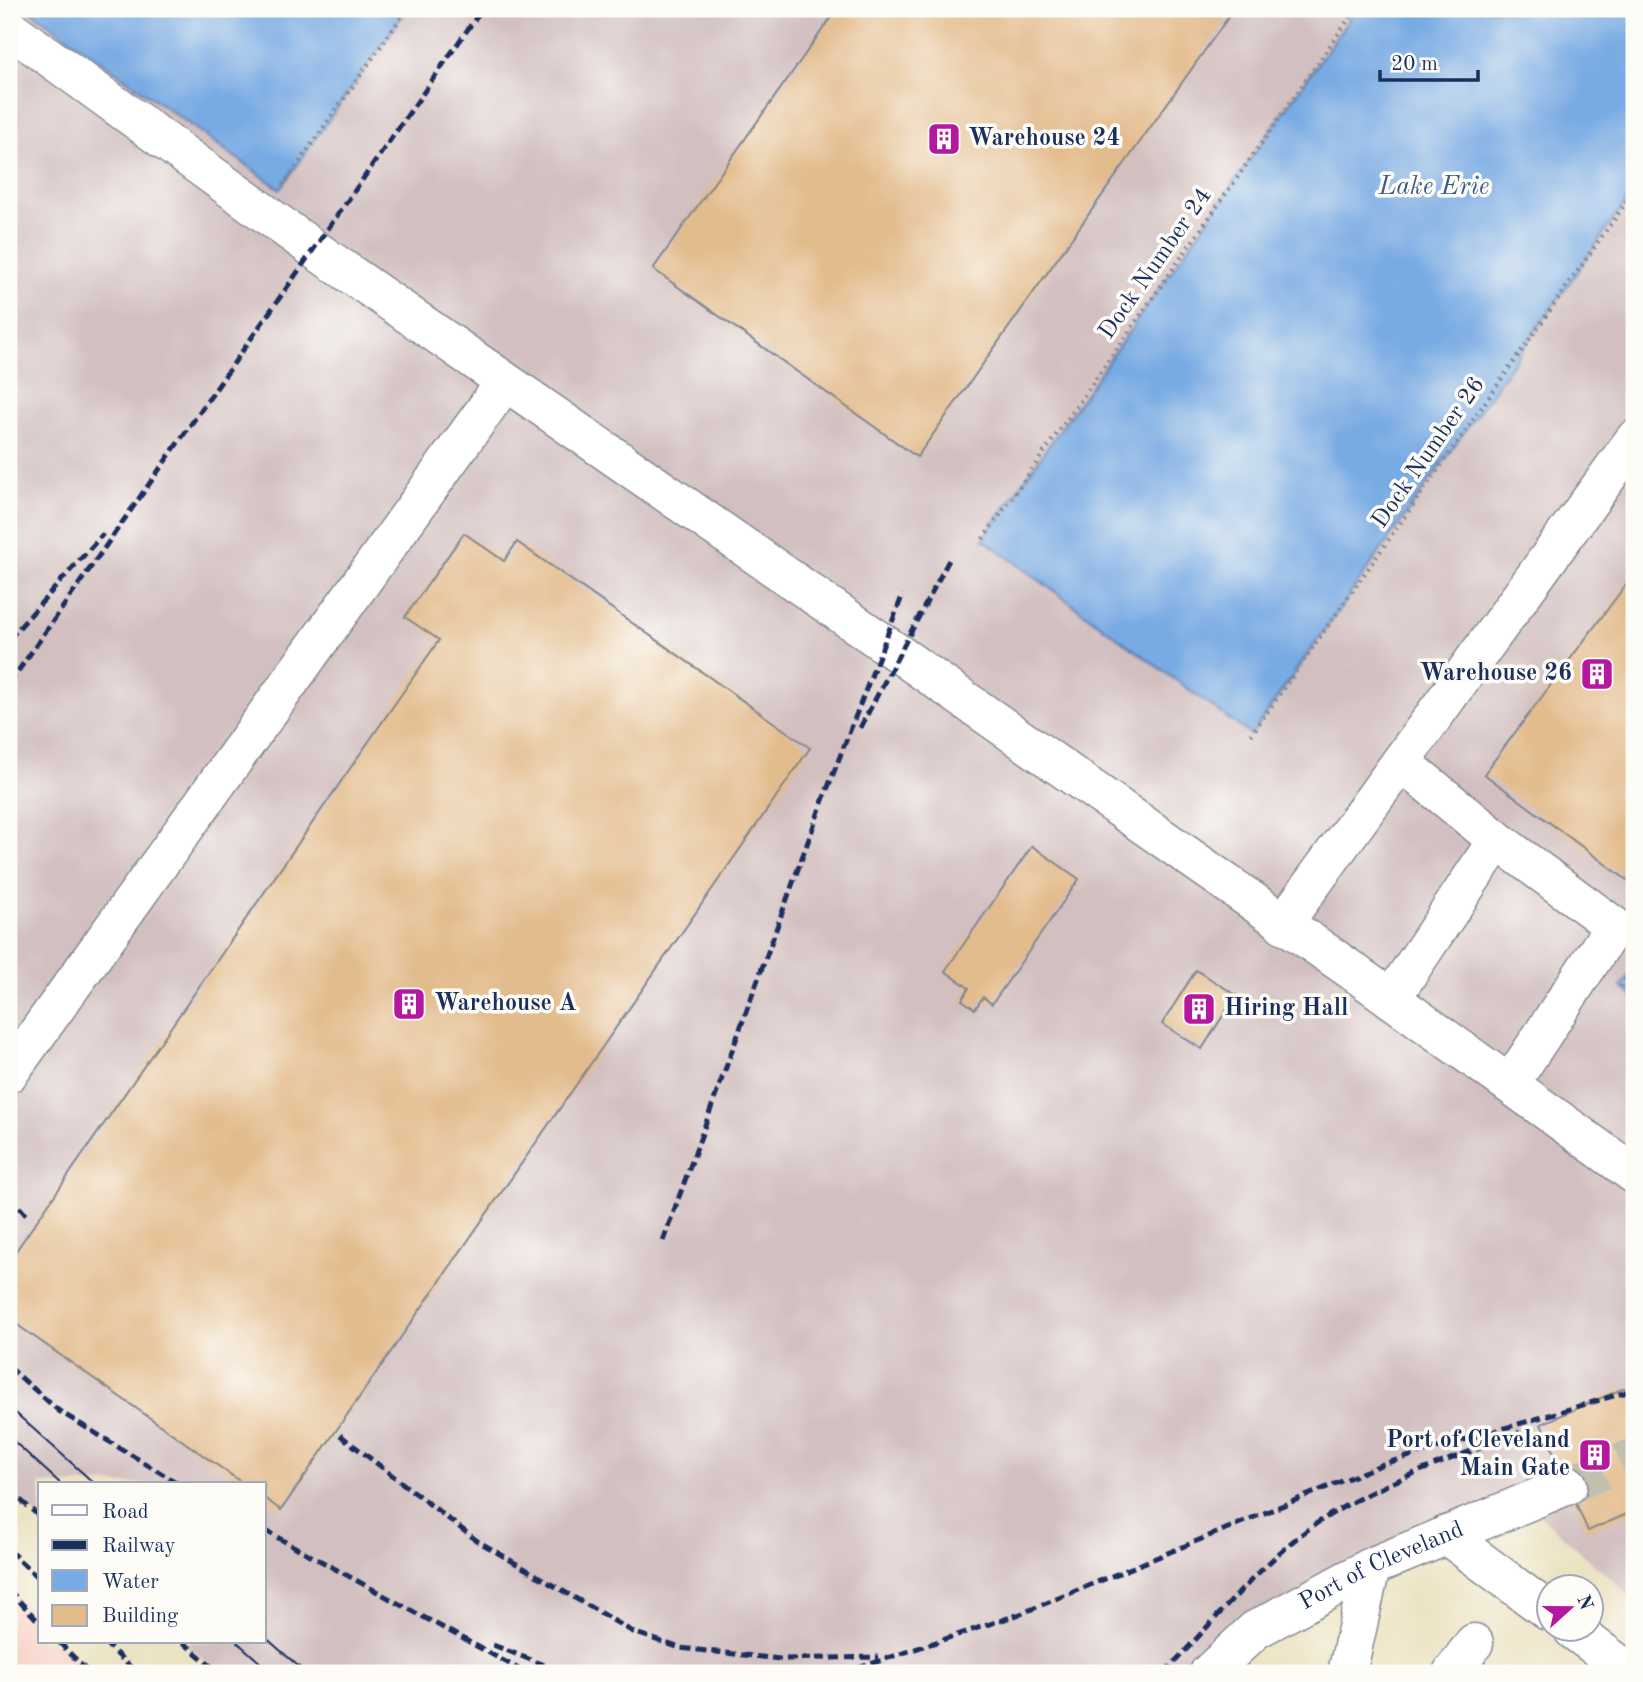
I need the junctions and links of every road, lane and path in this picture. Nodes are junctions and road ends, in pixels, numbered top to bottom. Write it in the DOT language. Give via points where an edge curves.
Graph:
graph roads {
  1 [pos="407,9"];
  2 [pos="1356,9"];
  3 [pos="9,29"];
  4 [pos="280,188"];
  5 [pos="1634,191"];
  6 [pos="505,382"];
  7 [pos="1634,440"];
  8 [pos="983,539"];
  9 [pos="1251,735"];
  10 [pos="1401,762"];
  11 [pos="1497,840"];
  12 [pos="1283,924"];
  13 [pos="1634,967"];
  14 [pos="1620,987"];
  15 [pos="1391,999"];
  16 [pos="9,1073"];
  17 [pos="1510,1084"];
  18 [pos="1634,1174"];
  19 [pos="1568,1485"];
  20 [pos="1446,1535"];
  21 [pos="1371,1567"];
  22 [pos="1534,1600"];
  23 [pos="1593,1644"];
  24 [pos="1209,1673"];
  25 [pos="1348,1673"];
  26 [pos="1631,1673"];
  1 -- 4 [label="path"];
  2 -- 8 [label="path, Dock Number 24"];
  3 -- 6 [label="lane"];
  5 -- 9 [label="path, Dock Number 26"];
  6 -- 12 [label="lane"];
  6 -- 16 [label="lane"];
  7 -- 10 [label="lane"];
  10 -- 11 [label="lane"];
  10 -- 12 [label="lane"];
  11 -- 15 [label="lane"];
  11 -- 17 [label="lane" via="1614,926"];
  12 -- 15 [label="lane"];
  13 -- 14 [label="path"];
  15 -- 17 [label="lane"];
  17 -- 18 [label="lane"];
  19 -- 20 [label="lane, Port of Cleveland"];
  20 -- 21 [label="lane, Port of Cleveland"];
  20 -- 22 [label="lane"];
  21 -- 24 [label="lane, Port of Cleveland" via="1255,1630"];
  21 -- 25 [label="lane"];
  23 -- 26 [label="lane"];
}
